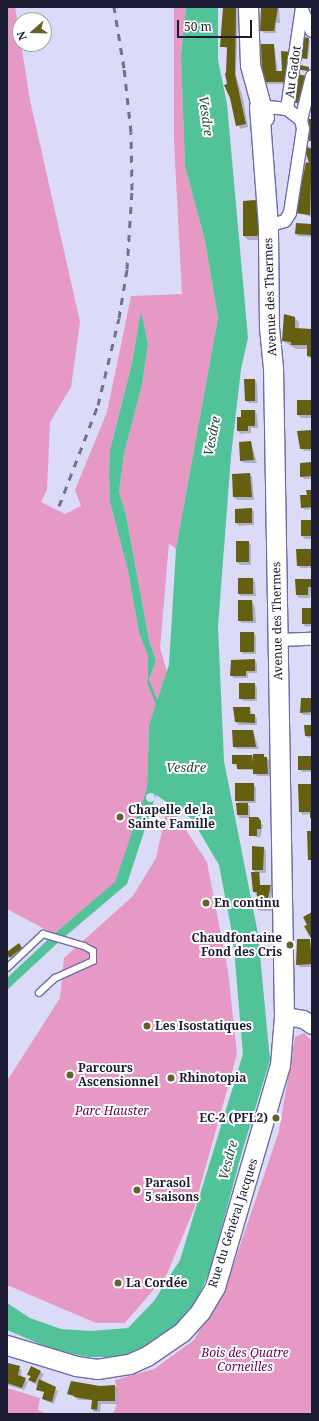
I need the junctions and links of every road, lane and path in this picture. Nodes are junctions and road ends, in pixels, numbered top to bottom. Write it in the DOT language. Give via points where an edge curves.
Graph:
graph roads {
  1 [pos="248,7"];
  2 [pos="302,9"];
  3 [pos="312,31"];
  4 [pos="312,76"];
  5 [pos="260,106"];
  6 [pos="287,109"];
  7 [pos="301,120"];
  8 [pos="268,226"];
  9 [pos="312,639"];
  10 [pos="278,640"];
  11 [pos="7,968"];
  12 [pos="39,993"];
  13 [pos="284,1016"];
  14 [pos="312,1025"];
  15 [pos="274,1087"];
  16 [pos="7,1345"];
  1 -- 5 [label="main road, Avenue des Thermes" via="250,65"];
  2 -- 3 [label="street, Au Gadot"];
  2 -- 6 [label="street, Au Gadot"];
  4 -- 7 [label="street, Au Gadot"];
  5 -- 6 [label="street"];
  5 -- 8 [label="main road, Avenue des Thermes" via="269,126 276,180"];
  6 -- 7 [label="street"];
  7 -- 8 [label="street, Avenue des Thermes" via="303,129 290,213 285,221"];
  8 -- 10 [label="main road, Avenue des Thermes"];
  9 -- 10 [label="street"];
  10 -- 13 [label="main road, Avenue des Thermes"];
  11 -- 12 [label="lane" via="43,934 93,951 92,961 55,978"];
  13 -- 14 [label="street" via="303,1019"];
  13 -- 15 [label="main road, Avenue des Thermes" via="280,1065"];
  15 -- 16 [label="main road, Rue du Général Jacques" via="214,1287 200,1312 182,1332 160,1348 129,1364 97,1369 68,1364"];
}
